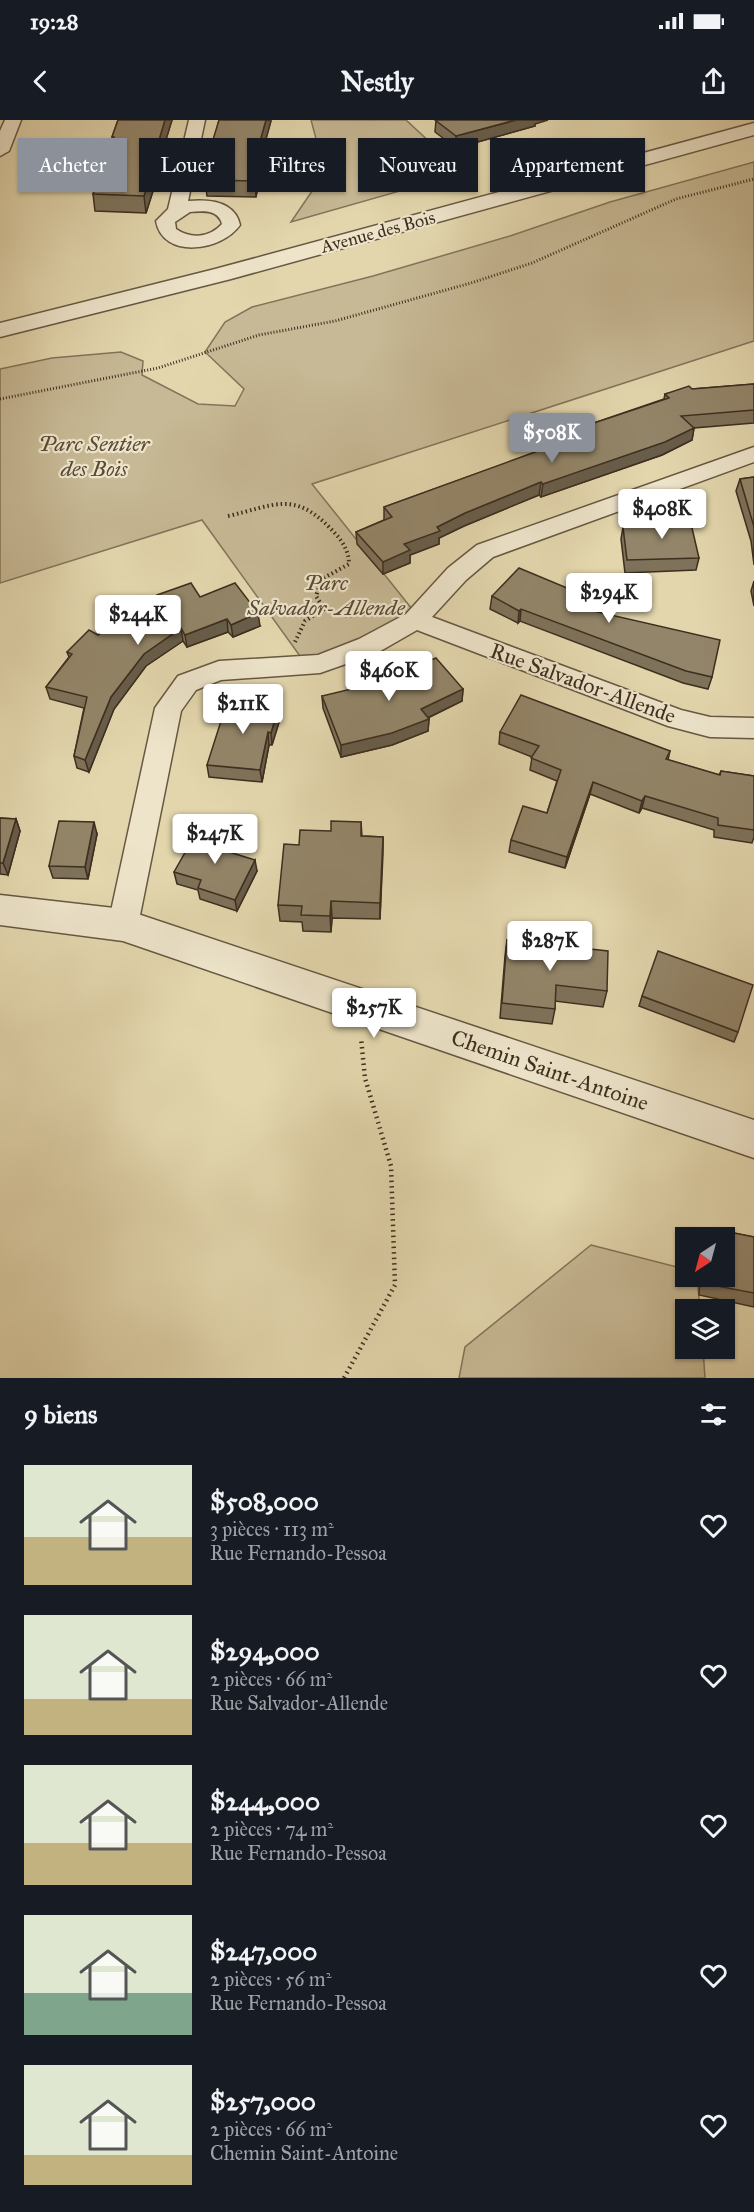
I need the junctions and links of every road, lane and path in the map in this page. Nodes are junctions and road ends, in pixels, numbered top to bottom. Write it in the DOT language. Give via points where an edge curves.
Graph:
graph roads {
  1 [pos="13,120"];
  2 [pos="197,120"];
  3 [pos="754,129"];
  4 [pos="0,151"];
  5 [pos="754,179"];
  6 [pos="177,211"];
  7 [pos="0,330"];
  8 [pos="0,399"];
  9 [pos="754,454"];
  10 [pos="228,516"];
  11 [pos="415,620"];
  12 [pos="296,665"];
  13 [pos="754,728"];
  14 [pos="0,910"];
  15 [pos="123,925"];
  16 [pos="358,1004"];
  17 [pos="754,1139"];
  18 [pos="344,1378"];
  1 -- 4 [label="street"];
  2 -- 6 [label="street"];
  3 -- 7 [label="street, Avenue des Bois" via="223,274"];
  5 -- 8 [label="path" via="676,199 531,263 471,284 344,318 260,335 158,368"];
  9 -- 11 [label="street" via="485,550"];
  10 -- 12 [label="path" via="287,501 307,505 324,520 350,556 349,564 322,579 316,596 324,609 305,621 297,634 293,646"];
  11 -- 12 [label="street" via="368,646 320,664"];
  11 -- 13 [label="street, Rue Salvador-Allende" via="677,719 710,727"];
  12 -- 15 [label="street" via="219,671 187,683 168,708"];
  14 -- 15 [label="street, Chemin Saint-Antoine"];
  15 -- 16 [label="street, Chemin Saint-Antoine"];
  16 -- 17 [label="street, Chemin Saint-Antoine"];
  16 -- 18 [label="path" via="366,1078 391,1166 395,1285"];
}
